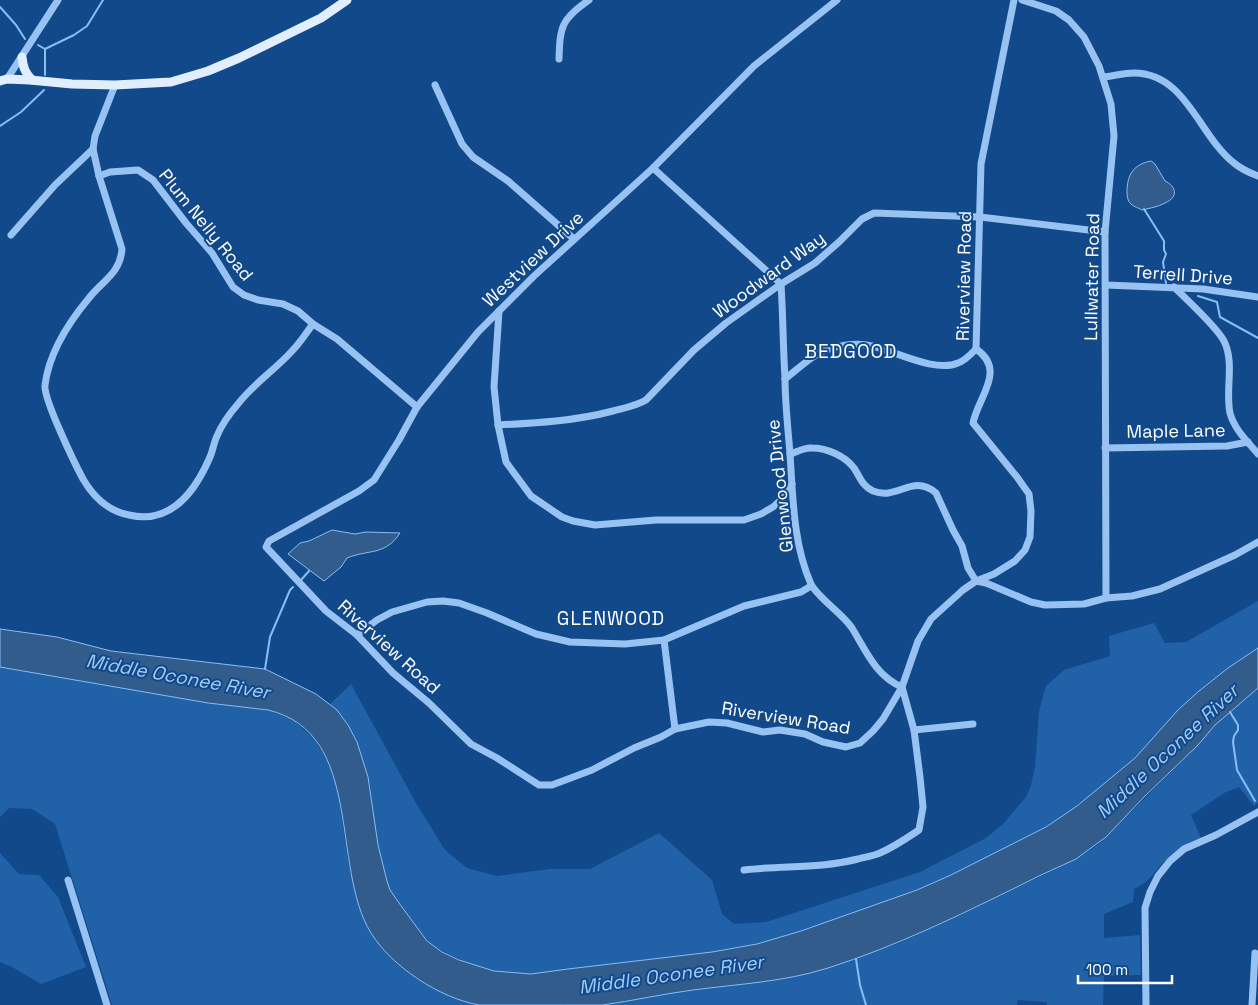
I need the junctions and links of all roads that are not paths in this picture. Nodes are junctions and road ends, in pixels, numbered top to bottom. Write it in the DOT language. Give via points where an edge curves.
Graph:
graph roads {
  1 [pos="58,0"];
  2 [pos="347,0"];
  3 [pos="589,0"];
  4 [pos="837,0"];
  5 [pos="1014,0"];
  6 [pos="1022,0"];
  7 [pos="22,57"];
  8 [pos="559,59"];
  9 [pos="1103,77"];
  10 [pos="4,80"];
  11 [pos="32,80"];
  12 [pos="115,85"];
  13 [pos="435,85"];
  14 [pos="93,149"];
  15 [pos="653,168"];
  16 [pos="99,176"];
  17 [pos="1258,176"];
  18 [pos="980,217"];
  19 [pos="1105,232"];
  20 [pos="11,235"];
  21 [pos="574,240"];
  22 [pos="781,284"];
  23 [pos="1106,286"];
  24 [pos="1174,287"];
  25 [pos="1258,297"];
  26 [pos="499,311"];
  27 [pos="313,324"];
  28 [pos="976,349"];
  29 [pos="784,378"];
  30 [pos="417,407"];
  31 [pos="498,425"];
  32 [pos="1248,442"];
  33 [pos="1105,448"];
  34 [pos="790,454"];
  35 [pos="1258,454"];
  36 [pos="792,484"];
  37 [pos="1258,542"];
  38 [pos="266,547"];
  39 [pos="976,581"];
  40 [pos="811,586"];
  41 [pos="1106,598"];
  42 [pos="357,635"];
  43 [pos="664,640"];
  44 [pos="902,687"];
  45 [pos="973,724"];
  46 [pos="675,729"];
  47 [pos="914,730"];
  48 [pos="1258,812"];
  49 [pos="744,870"];
  50 [pos="68,880"];
  51 [pos="1255,952"];
  52 [pos="107,1005"];
  53 [pos="1146,1005"];
  54 [pos="1252,1005"];
  1 -- 7 [label="street"];
  2 -- 12 [label="main road" via="320,18 208,71 171,82"];
  3 -- 8 [label="street" via="565,21 559,36"];
  4 -- 15 [label="street, Westview Drive" via="754,66"];
  5 -- 18 [label="street, Riverview Road" via="981,164"];
  6 -- 9 [label="street, Lullwater Road" via="1047,7 1068,20 1084,37"];
  7 -- 10 [label="street"];
  7 -- 11 [label="main road" via="23,66"];
  9 -- 17 [label="street" via="1134,73 1153,76 1169,84 1222,152 1234,164"];
  9 -- 19 [label="street, Lullwater Road" via="1111,104 1114,136"];
  10 -- 11 [label="main road"];
  11 -- 12 [label="main road"];
  12 -- 14 [label="street"];
  13 -- 21 [label="street" via="462,144 473,157 508,181"];
  14 -- 16 [label="street"];
  14 -- 20 [label="street" via="55,185"];
  15 -- 21 [label="street, Westview Drive"];
  15 -- 22 [label="street"];
  16 -- 27 [label="street, Plum Nelly Road" via="138,170 153,180 212,253 233,287 258,300 283,304"];
  16 -- 27 [label="street" via="122,249 121,260 75,315 51,359 44,388 84,480 104,505 118,513 148,518 176,507 197,481 217,436 238,402 293,351"];
  18 -- 19 [label="street, Woodward Way"];
  18 -- 22 [label="street, Woodward Way" via="874,213 862,219 815,263"];
  18 -- 28 [label="street, Riverview Road"];
  19 -- 23 [label="street, Lullwater Road"];
  21 -- 26 [label="street, Westview Drive"];
  22 -- 29 [label="street, Glenwood Drive"];
  22 -- 31 [label="street, Woodward Way" via="694,350 646,400 638,404 604,414 551,422"];
  23 -- 24 [label="street, Terrell Drive"];
  23 -- 33 [label="street, Lullwater Road"];
  24 -- 25 [label="street, Terrell Drive"];
  24 -- 32 [label="street" via="1224,341 1229,360 1231,415"];
  26 -- 30 [label="street, Westview Drive"];
  26 -- 31 [label="street" via="494,387"];
  27 -- 30 [label="street, Plum Nelly Road" via="337,339"];
  28 -- 29 [label="street" via="958,364 946,366 871,346 841,346 818,353"];
  28 -- 39 [label="street, Riverview Road" via="989,362 990,377 973,422 1029,494 1032,524 1025,550 1015,561"];
  29 -- 34 [label="street, Glenwood Drive"];
  30 -- 38 [label="street, Westview Drive" via="374,480 270,541"];
  31 -- 36 [label="street" via="506,462 520,482 531,496 573,521 595,525 656,520 744,520 773,507"];
  32 -- 33 [label="street, Maple Lane" via="1227,446"];
  32 -- 35 [label="street"];
  33 -- 41 [label="street, Lullwater Road"];
  34 -- 36 [label="street, Glenwood Drive"];
  34 -- 39 [label="street" via="811,447 837,454 875,492 888,493 914,485 931,489 962,546 968,568"];
  36 -- 40 [label="street, Glenwood Drive" via="801,552"];
  37 -- 41 [label="street" via="1160,589"];
  38 -- 42 [label="street, Riverview Road" via="326,611"];
  39 -- 41 [label="street" via="1045,605 1084,604"];
  39 -- 44 [label="street, Riverview Road" via="931,619 918,641"];
  40 -- 43 [label="street" via="801,592 744,606"];
  40 -- 44 [label="street" via="851,627 874,666"];
  42 -- 43 [label="street" via="392,612 443,601 459,603 536,634 570,642 625,644"];
  42 -- 46 [label="street, Riverview Road" via="393,673 471,744 538,785 552,785 592,770"];
  43 -- 46 [label="street"];
  44 -- 46 [label="street, Riverview Road" via="873,731 860,743 846,747 805,734 780,730 763,732 727,723 709,722"];
  44 -- 47 [label="street"];
  45 -- 47 [label="street"];
  47 -- 49 [label="street" via="923,807 919,830 879,854 827,866"];
  48 -- 53 [label="street" via="1184,849 1158,876 1146,908"];
  50 -- 52 [label="street"];
  51 -- 54 [label="street"];
}
